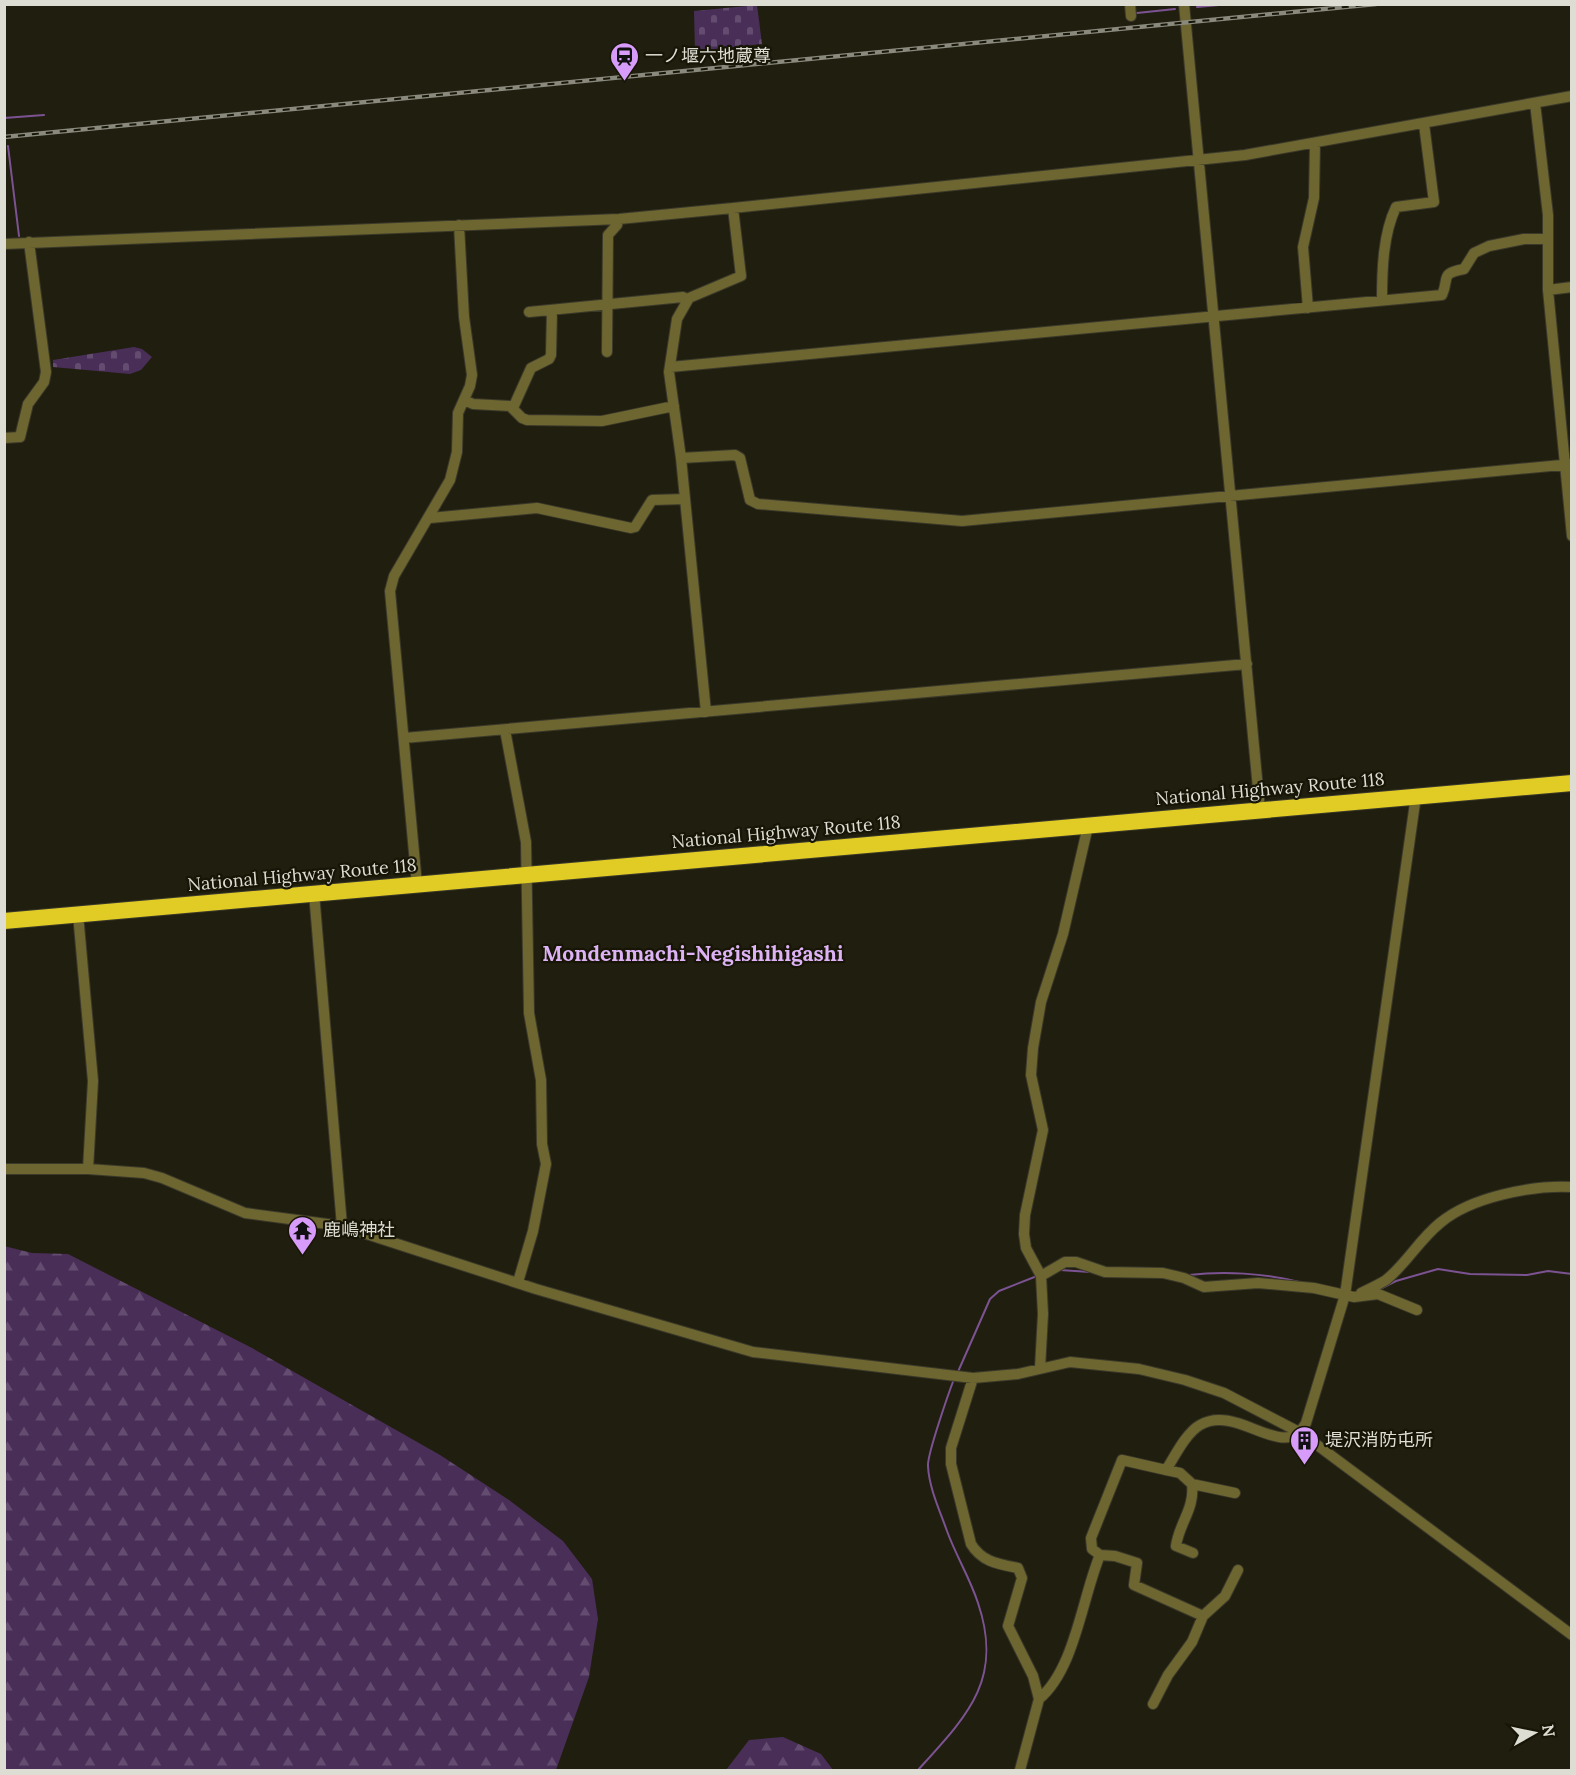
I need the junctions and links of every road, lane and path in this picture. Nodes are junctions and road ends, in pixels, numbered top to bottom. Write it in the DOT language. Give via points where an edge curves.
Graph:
graph roads {
  1 [pos="1130,4"];
  2 [pos="1184,4"];
  3 [pos="1131,16"];
  4 [pos="1572,96"];
  5 [pos="1535,103"];
  6 [pos="1424,124"];
  7 [pos="1315,143"];
  8 [pos="1201,161"];
  9 [pos="733,208"];
  10 [pos="619,219"];
  11 [pos="459,225"];
  12 [pos="1548,239"];
  13 [pos="29,242"];
  14 [pos="4,244"];
  15 [pos="1572,287"];
  16 [pos="1548,290"];
  17 [pos="688,300"];
  18 [pos="1382,300"];
  19 [pos="607,304"];
  20 [pos="1308,308"];
  21 [pos="552,310"];
  22 [pos="529,312"];
  23 [pos="1215,318"];
  24 [pos="607,352"];
  25 [pos="670,367"];
  26 [pos="464,399"];
  27 [pos="674,406"];
  28 [pos="513,408"];
  29 [pos="4,438"];
  30 [pos="681,458"];
  31 [pos="1568,464"];
  32 [pos="1232,496"];
  33 [pos="685,499"];
  34 [pos="430,518"];
  35 [pos="1572,536"];
  36 [pos="1247,664"];
  37 [pos="706,712"];
  38 [pos="505,730"];
  39 [pos="404,738"];
  40 [pos="1572,783"];
  41 [pos="1416,796"];
  42 [pos="1260,810"];
  43 [pos="1088,825"];
  44 [pos="527,874"];
  45 [pos="417,885"];
  46 [pos="314,894"];
  47 [pos="78,914"];
  48 [pos="4,921"];
  49 [pos="4,1169"];
  50 [pos="87,1169"];
  51 [pos="1572,1187"];
  52 [pos="342,1226"];
  53 [pos="1041,1276"];
  54 [pos="518,1282"];
  55 [pos="1350,1296"];
  56 [pos="1417,1310"];
  57 [pos="1040,1368"];
  58 [pos="973,1378"];
  59 [pos="1301,1433"];
  60 [pos="1166,1470"];
  61 [pos="1192,1484"];
  62 [pos="1235,1493"];
  63 [pos="1193,1553"];
  64 [pos="1100,1556"];
  65 [pos="1238,1570"];
  66 [pos="1203,1616"];
  67 [pos="1572,1635"];
  68 [pos="1039,1699"];
  69 [pos="1153,1704"];
  70 [pos="1020,1770"];
  1 -- 3 [label="street"];
  2 -- 8 [label="street"];
  4 -- 5 [label="street"];
  5 -- 6 [label="street"];
  5 -- 12 [label="street"];
  6 -- 7 [label="street"];
  6 -- 18 [label="street" via="1434,202 1396,207 1391,216 1382,271"];
  7 -- 8 [label="street"];
  7 -- 20 [label="street" via="1314,198 1303,247"];
  8 -- 9 [label="street"];
  8 -- 23 [label="street"];
  9 -- 10 [label="street"];
  9 -- 17 [label="street" via="741,276"];
  10 -- 11 [label="street"];
  10 -- 19 [label="street" via="608,235"];
  11 -- 13 [label="street"];
  11 -- 26 [label="street" via="472,375"];
  12 -- 16 [label="street"];
  12 -- 18 [label="street" via="1506,242 1474,252 1464,269 1449,272 1445,277 1442,296"];
  13 -- 14 [label="street"];
  13 -- 29 [label="street" via="46,372 44,382 28,404 20,437"];
  15 -- 16 [label="street"];
  16 -- 31 [label="street"];
  17 -- 19 [label="street" via="683,297"];
  17 -- 25 [label="street" via="677,320"];
  18 -- 20 [label="street"];
  19 -- 21 [label="street"];
  19 -- 24 [label="street"];
  20 -- 23 [label="street"];
  21 -- 22 [label="street"];
  21 -- 28 [label="street" via="551,355 531,368"];
  23 -- 25 [label="street"];
  23 -- 32 [label="street"];
  25 -- 27 [label="street"];
  26 -- 28 [label="street" via="473,404"];
  26 -- 34 [label="street" via="458,413 455,466"];
  27 -- 28 [label="street" via="585,422 527,420"];
  27 -- 30 [label="street"];
  30 -- 32 [label="street" via="735,455 743,461 750,500 758,504 900,518 962,521"];
  30 -- 33 [label="street"];
  31 -- 32 [label="street"];
  31 -- 35 [label="street"];
  32 -- 36 [label="street"];
  33 -- 34 [label="street" via="652,500 631,528 537,507"];
  33 -- 37 [label="street"];
  34 -- 39 [label="street" via="394,576 390,591"];
  36 -- 37 [label="street"];
  36 -- 42 [label="street"];
  37 -- 38 [label="street"];
  38 -- 39 [label="street"];
  38 -- 44 [label="street" via="526,842"];
  39 -- 45 [label="street"];
  40 -- 41 [label="highway, National Highway Route 118"];
  41 -- 42 [label="highway, National Highway Route 118"];
  41 -- 55 [label="street"];
  42 -- 43 [label="highway, National Highway Route 118"];
  43 -- 44 [label="highway, National Highway Route 118"];
  43 -- 53 [label="street" via="1063,934 1041,1002 1033,1048 1031,1075 1043,1130 1024,1215 1024,1234 1026,1248"];
  44 -- 45 [label="highway, National Highway Route 118"];
  44 -- 54 [label="street" via="529,1013 541,1080 546,1164"];
  45 -- 46 [label="highway, National Highway Route 118"];
  46 -- 47 [label="highway, National Highway Route 118"];
  46 -- 52 [label="street"];
  47 -- 48 [label="highway, National Highway Route 118"];
  47 -- 50 [label="street" via="93,1081"];
  49 -- 50 [label="street"];
  50 -- 52 [label="street" via="144,1173 245,1213"];
  51 -- 55 [label="street" via="1533,1187 1461,1211 1441,1221 1384,1281"];
  52 -- 54 [label="street"];
  53 -- 55 [label="street" via="1065,1262 1076,1262 1105,1272 1162,1273 1204,1287 1258,1283"];
  53 -- 57 [label="street"];
  54 -- 58 [label="street" via="753,1352"];
  55 -- 56 [label="street" via="1378,1294"];
  55 -- 59 [label="street"];
  57 -- 58 [label="street"];
  57 -- 59 [label="street" via="1070,1362 1138,1369 1185,1380 1224,1393"];
  58 -- 68 [label="street" via="951,1448 951,1464 970,1544 988,1562 1018,1568 1020,1572 1022,1578 1008,1626 1033,1676"];
  59 -- 60 [label="street" via="1292,1439 1282,1439 1233,1421 1213,1421 1192,1431"];
  59 -- 67 [label="street"];
  60 -- 61 [label="street" via="1180,1473"];
  60 -- 64 [label="street" via="1122,1461 1091,1538 1092,1549"];
  61 -- 62 [label="street"];
  61 -- 63 [label="street" via="1192,1505 1178,1532 1176,1546"];
  64 -- 66 [label="street" via="1137,1563 1134,1585"];
  64 -- 68 [label="street" via="1063,1662 1050,1690"];
  65 -- 66 [label="street" via="1225,1596"];
  66 -- 69 [label="street" via="1192,1642"];
  68 -- 70 [label="street"];
}
